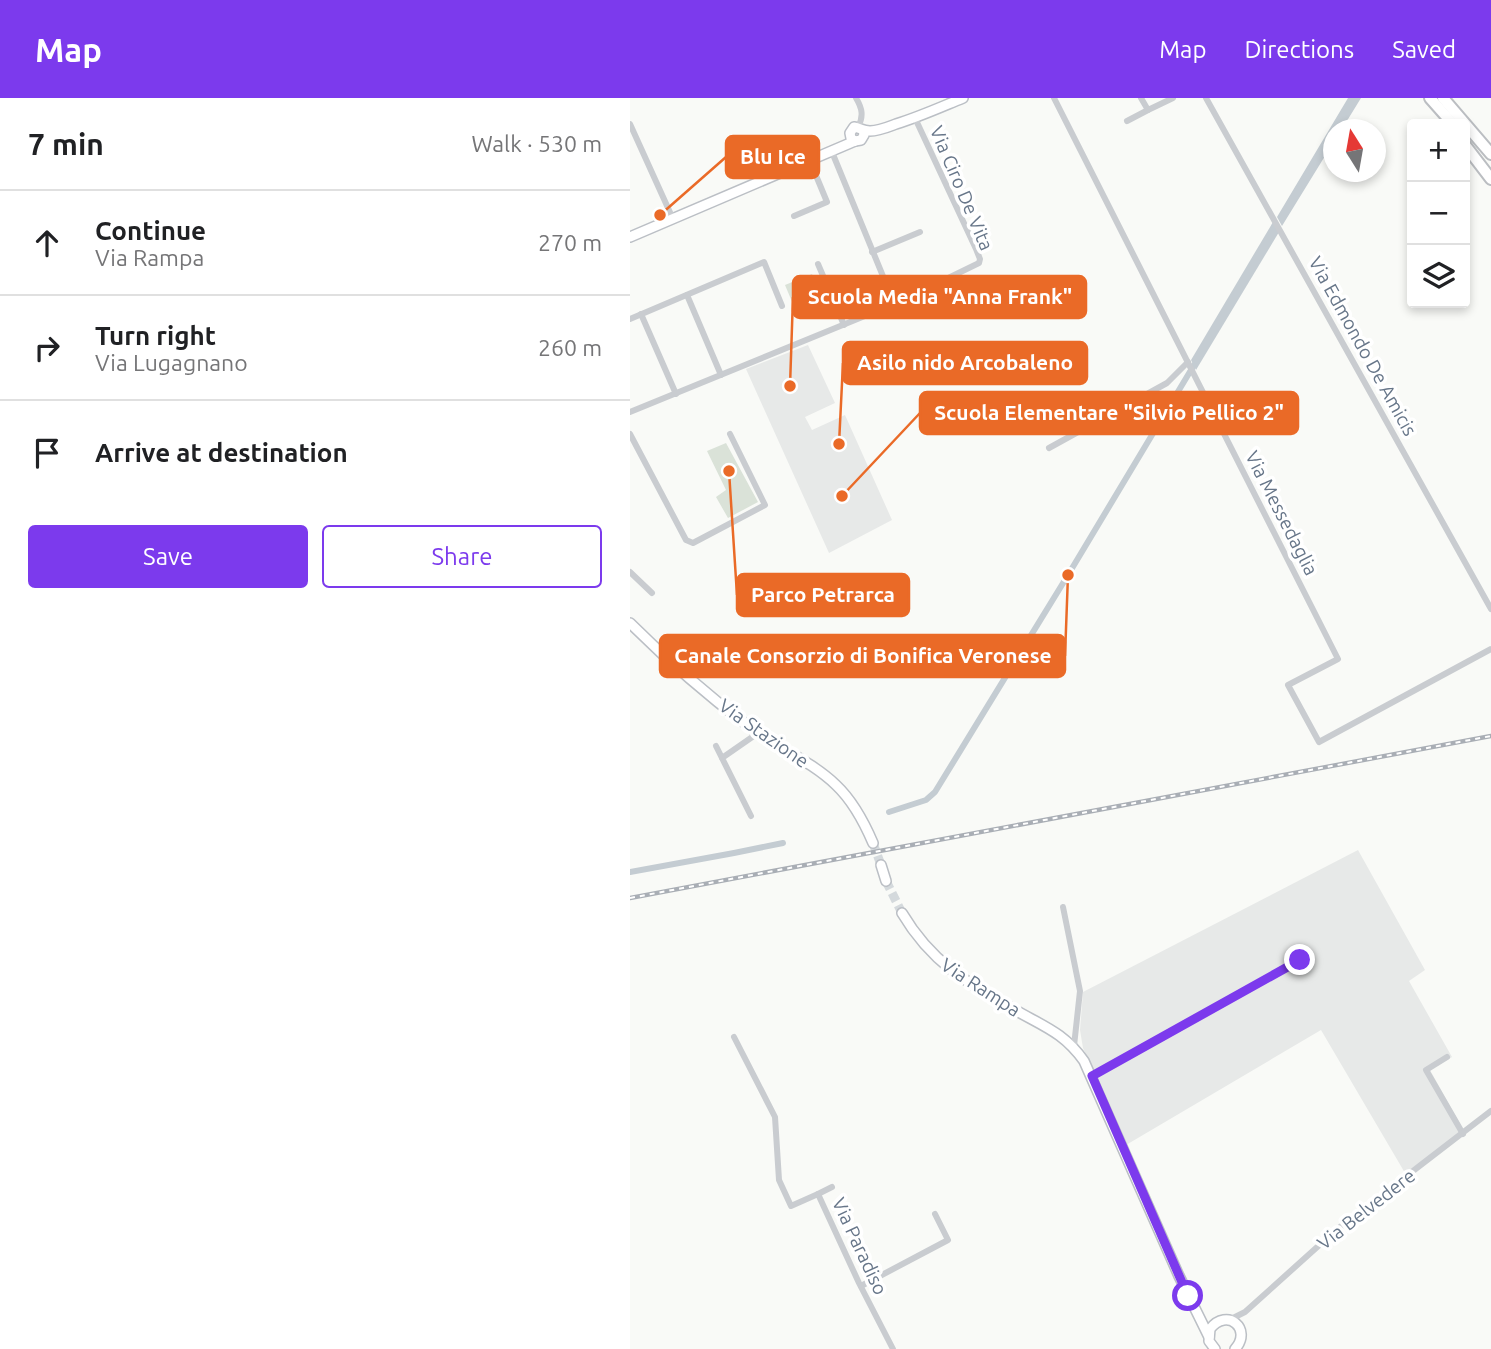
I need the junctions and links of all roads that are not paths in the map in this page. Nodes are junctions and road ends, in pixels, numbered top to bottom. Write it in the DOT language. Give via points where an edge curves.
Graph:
graph roads {
  1 [pos="856,98"];
  2 [pos="963,98"];
  3 [pos="1054,98"];
  4 [pos="1141,98"];
  5 [pos="1173,98"];
  6 [pos="1206,98"];
  7 [pos="1430,98"];
  8 [pos="1443,98"];
  9 [pos="1148,110"];
  10 [pos="915,118"];
  11 [pos="1448,119"];
  12 [pos="1127,121"];
  13 [pos="630,124"];
  14 [pos="858,134"];
  15 [pos="1470,144"];
  16 [pos="833,151"];
  17 [pos="1470,152"];
  18 [pos="1491,154"];
  19 [pos="810,161"];
  20 [pos="1491,170"];
  21 [pos="1491,179"];
  22 [pos="794,216"];
  23 [pos="673,219"];
  24 [pos="920,232"];
  25 [pos="630,237"];
  26 [pos="872,252"];
  27 [pos="818,264"];
  28 [pos="687,295"];
  29 [pos="894,303"];
  30 [pos="782,306"];
  31 [pos="641,314"];
  32 [pos="630,319"];
  33 [pos="844,325"];
  34 [pos="1188,362"];
  35 [pos="721,375"];
  36 [pos="676,394"];
  37 [pos="630,412"];
  38 [pos="630,434"];
  39 [pos="730,434"];
  40 [pos="633,447"];
  41 [pos="1049,448"];
  42 [pos="630,572"];
  43 [pos="652,593"];
  44 [pos="1491,609"];
  45 [pos="630,624"];
  46 [pos="1491,649"];
  47 [pos="758,733"];
  48 [pos="716,746"];
  49 [pos="722,758"];
  50 [pos="751,816"];
  51 [pos="873,843"];
  52 [pos="881,864"];
  53 [pos="886,881"];
  54 [pos="1063,907"];
  55 [pos="902,913"];
  56 [pos="1300,960"];
  57 [pos="734,1037"];
  58 [pos="1074,1046"];
  59 [pos="1447,1057"];
  60 [pos="1092,1076"];
  61 [pos="1491,1111"];
  62 [pos="1462,1134"];
  63 [pos="832,1187"];
  64 [pos="818,1194"];
  65 [pos="935,1214"];
  66 [pos="861,1286"];
  67 [pos="1245,1312"];
  68 [pos="1198,1315"];
  69 [pos="1229,1320"];
  70 [pos="1217,1321"];
  71 [pos="1240,1328"];
  72 [pos="1210,1344"];
  73 [pos="893,1349"];
  74 [pos="1235,1349"];
  1 -- 14 [label="street" via="862,111"];
  2 -- 10 [label="street"];
  3 -- 34 [label="street, Via Messedaglia"];
  4 -- 9 [label="street"];
  5 -- 9 [label="street"];
  6 -- 44 [label="street, Via Edmondo De Amicis"];
  7 -- 11 [label="highway"];
  8 -- 18 [label="highway"];
  9 -- 12 [label="street"];
  10 -- 14 [label="street"];
  10 -- 29 [label="street, Via Ciro De Vita" via="979,263"];
  13 -- 23 [label="street"];
  14 -- 16 [label="street"];
  15 -- 20 [label="highway"];
  16 -- 19 [label="street"];
  16 -- 26 [label="street"];
  17 -- 21 [label="highway"];
  19 -- 22 [label="street" via="827,202"];
  19 -- 23 [label="street"];
  23 -- 25 [label="street"];
  24 -- 26 [label="street"];
  26 -- 29 [label="street"];
  27 -- 33 [label="street"];
  28 -- 30 [label="street" via="764,262"];
  28 -- 31 [label="street"];
  28 -- 35 [label="street"];
  29 -- 33 [label="street"];
  31 -- 32 [label="street"];
  31 -- 36 [label="street"];
  33 -- 35 [label="street"];
  34 -- 41 [label="street" via="1167,383"];
  34 -- 46 [label="street, Via Messedaglia" via="1338,659 1288,685 1319,742"];
  35 -- 36 [label="street"];
  36 -- 37 [label="street"];
  38 -- 40 [label="street"];
  39 -- 40 [label="street" via="765,505 693,543"];
  42 -- 43 [label="street"];
  45 -- 47 [label="street, Via Stazione" via="677,669"];
  47 -- 49 [label="street"];
  47 -- 51 [label="street, Via Stazione" via="836,785 850,800"];
  48 -- 49 [label="street"];
  49 -- 50 [label="street"];
  52 -- 53 [label="street"];
  54 -- 58 [label="street" via="1080,991"];
  55 -- 58 [label="street, Via Rampa" via="945,966"];
  56 -- 60 [label="street"];
  57 -- 64 [label="street, Via Paradiso" via="775,1117 779,1180 791,1206"];
  58 -- 60 [label="street, Via Rampa"];
  59 -- 62 [label="street" via="1426,1070"];
  60 -- 68 [label="street, Via Rampa"];
  61 -- 62 [label="street, Via Belvedere"];
  62 -- 67 [label="street, Via Belvedere" via="1335,1231"];
  63 -- 64 [label="street"];
  64 -- 66 [label="street, Via Paradiso"];
  65 -- 66 [label="street" via="948,1240"];
  66 -- 73 [label="street, Via Paradiso"];
  67 -- 69 [label="street, Via Belvedere"];
  67 -- 71 [label="street"];
  68 -- 70 [label="street"];
  68 -- 72 [label="street, Via Rampa"];
  69 -- 70 [label="street, Via Belvedere"];
  69 -- 71 [label="street"];
  70 -- 72 [label="street" via="1210,1329"];
  71 -- 74 [label="street" via="1241,1340"];
}
